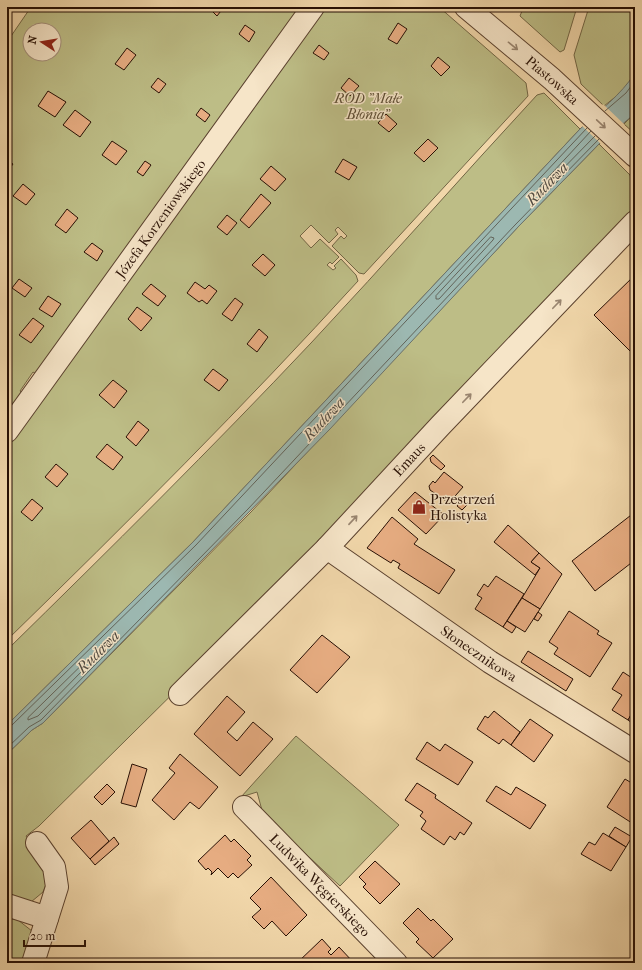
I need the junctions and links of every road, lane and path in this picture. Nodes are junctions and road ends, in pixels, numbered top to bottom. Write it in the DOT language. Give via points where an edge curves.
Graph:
graph roads {
  1 [pos="313,7"];
  2 [pos="466,7"];
  3 [pos="633,154"];
  4 [pos="635,222"];
  5 [pos="7,431"];
  6 [pos="327,548"];
  7 [pos="180,694"];
  8 [pos="635,752"];
  9 [pos="244,807"];
  10 [pos="37,843"];
  11 [pos="7,904"];
  12 [pos="47,918"];
  13 [pos="33,963"];
  14 [pos="396,963"];
  1 -- 5 [label="street, Józefa Korzeniowskiego"];
  2 -- 3 [label="street, Piastowska, one-way" via="573,98"];
  6 -- 4 [label="street, Emaus, one-way"];
  6 -- 7 [label="street, Emaus"];
  6 -- 8 [label="street, Słonecznikowa" via="490,662"];
  9 -- 14 [label="street, Ludwika Węgierskiego"];
  10 -- 12 [label="street" via="54,867 57,887"];
  11 -- 12 [label="street"];
  12 -- 13 [label="street"];
}
